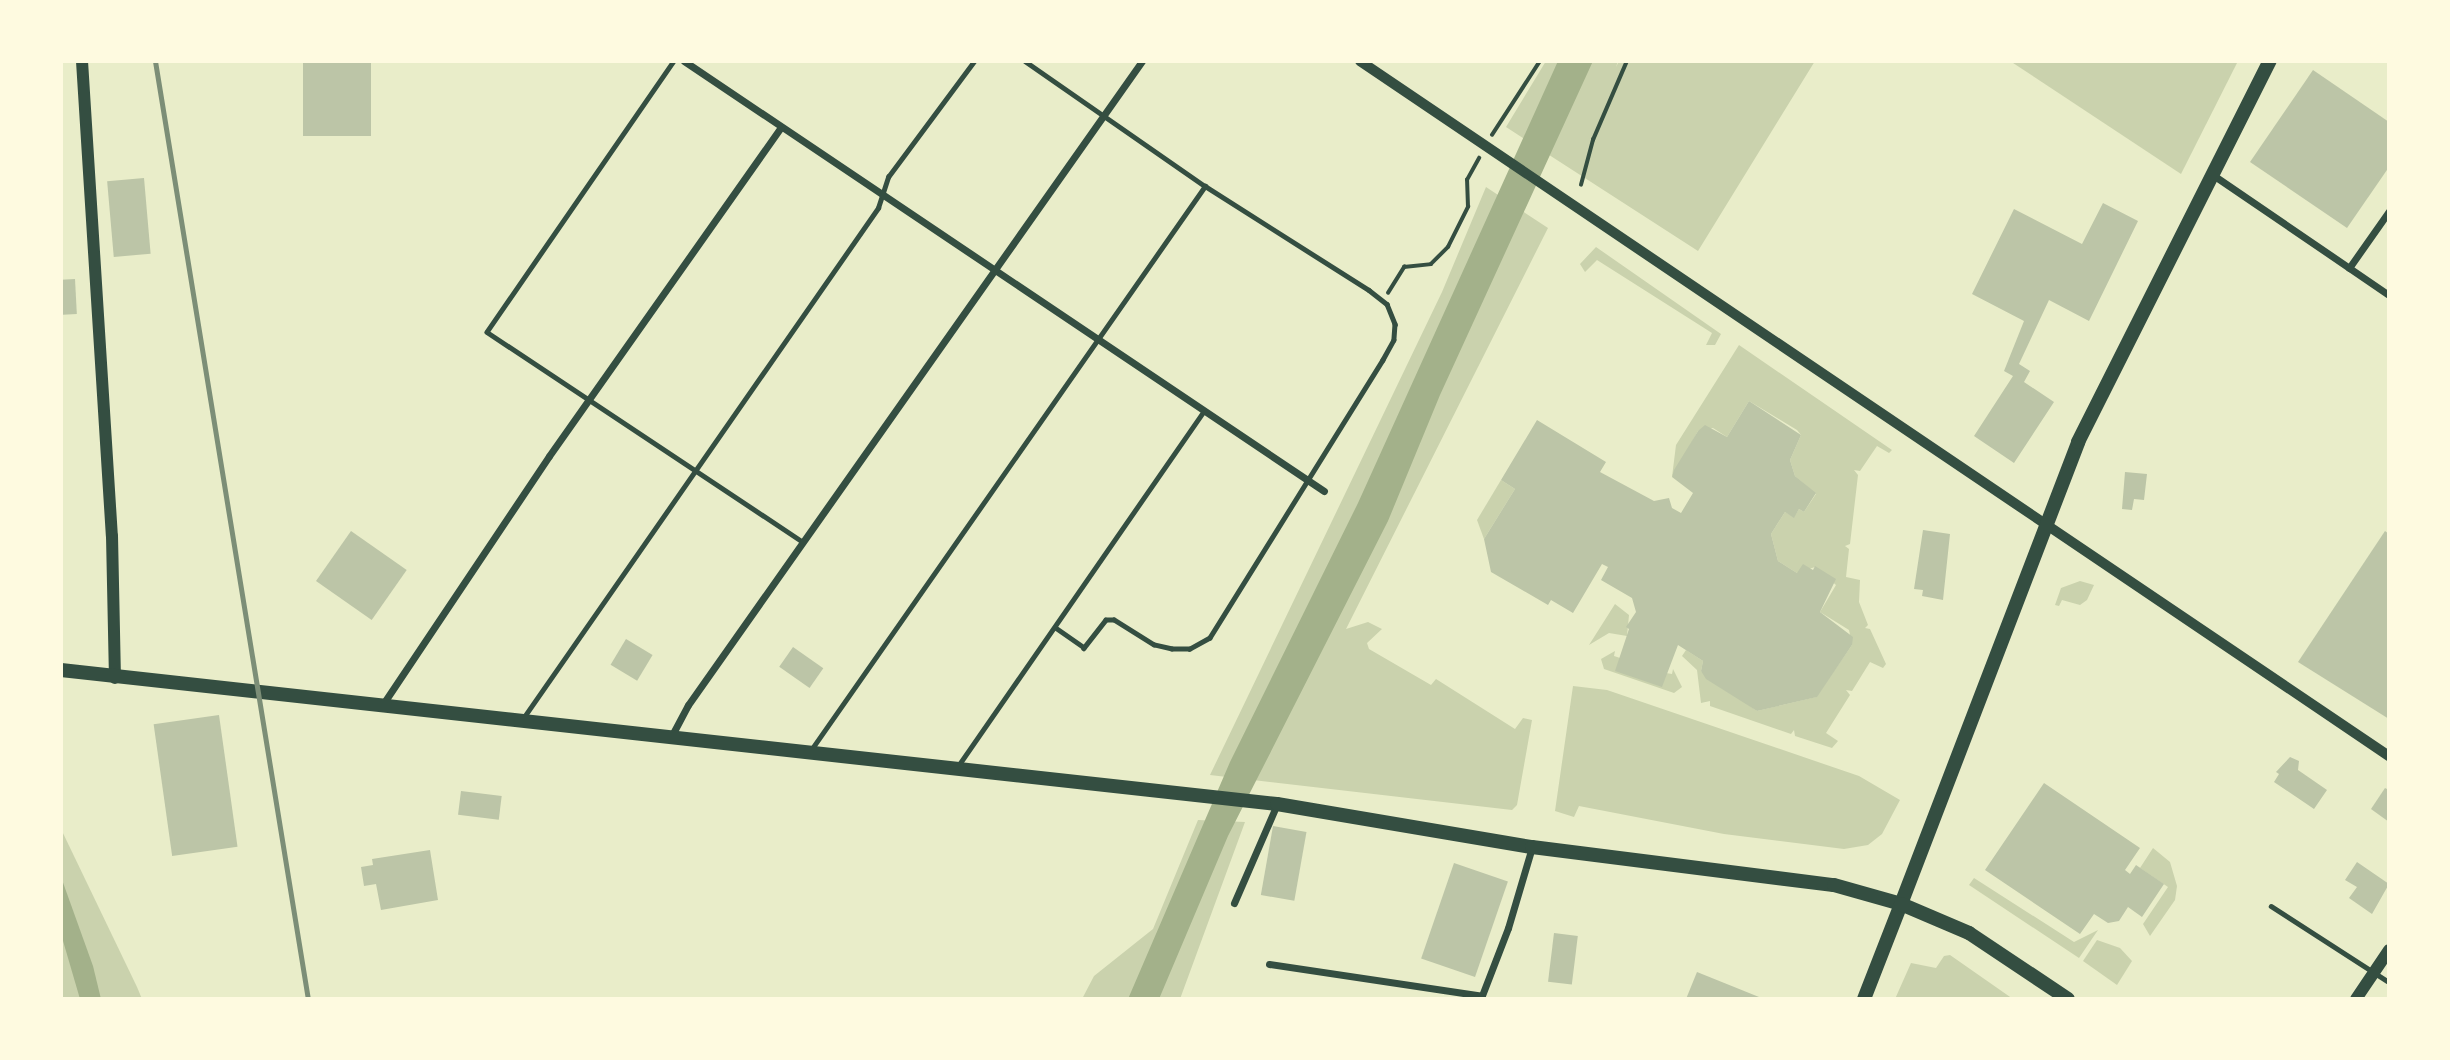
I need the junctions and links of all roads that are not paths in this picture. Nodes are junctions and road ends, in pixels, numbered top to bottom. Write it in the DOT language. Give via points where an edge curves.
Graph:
graph roads {
  1 [pos="82,61"];
  2 [pos="674,61"];
  3 [pos="684,61"];
  4 [pos="974,61"];
  5 [pos="1025,61"];
  6 [pos="1142,61"];
  7 [pos="1360,61"];
  8 [pos="2270,61"];
  9 [pos="1104,115"];
  10 [pos="780,128"];
  11 [pos="2212,174"];
  12 [pos="1205,186"];
  13 [pos="882,193"];
  14 [pos="2389,211"];
  15 [pos="994,266"];
  16 [pos="2349,268"];
  17 [pos="2389,295"];
  18 [pos="1098,338"];
  19 [pos="590,400"];
  20 [pos="1205,410"];
  21 [pos="694,471"];
  22 [pos="1311,482"];
  23 [pos="1324,491"];
  24 [pos="2048,524"];
  25 [pos="803,542"];
  26 [pos="1055,628"];
  27 [pos="61,670"];
  28 [pos="115,678"];
  29 [pos="381,708"];
  30 [pos="520,722"];
  31 [pos="671,738"];
  32 [pos="809,753"];
  33 [pos="2389,756"];
  34 [pos="956,770"];
  35 [pos="1270,803"];
  36 [pos="1532,847"];
  37 [pos="1234,903"];
  38 [pos="1901,904"];
  39 [pos="2271,906"];
  40 [pos="2389,950"];
  41 [pos="1269,964"];
  42 [pos="2373,974"];
  43 [pos="2389,982"];
  44 [pos="1481,997"];
  45 [pos="1864,999"];
  46 [pos="2068,999"];
  47 [pos="2356,999"];
  1 -- 28 [label="main road" via="112,536"];
  2 -- 19 [label="lane" via="487,332"];
  3 -- 10 [label="street"];
  4 -- 13 [label="lane" via="888,177"];
  5 -- 9 [label="lane"];
  6 -- 9 [label="street"];
  7 -- 24 [label="street"];
  8 -- 11 [label="main road"];
  9 -- 12 [label="lane"];
  9 -- 15 [label="street"];
  10 -- 13 [label="street"];
  10 -- 19 [label="street"];
  11 -- 16 [label="street"];
  11 -- 24 [label="main road" via="2078,442"];
  12 -- 18 [label="lane"];
  12 -- 22 [label="lane" via="1387,304 1395,324 1394,340"];
  13 -- 15 [label="street"];
  13 -- 21 [label="lane" via="878,208"];
  14 -- 16 [label="street"];
  15 -- 18 [label="street"];
  15 -- 25 [label="street"];
  16 -- 17 [label="street"];
  18 -- 20 [label="street"];
  18 -- 32 [label="lane"];
  19 -- 21 [label="lane"];
  19 -- 29 [label="street"];
  20 -- 22 [label="street"];
  20 -- 26 [label="lane"];
  21 -- 25 [label="lane"];
  21 -- 30 [label="lane"];
  22 -- 23 [label="street"];
  22 -- 26 [label="lane" via="1269,537 1227,613 1202,645 1190,649 1154,645 1114,620 1106,620 1084,648"];
  24 -- 33 [label="street"];
  24 -- 38 [label="main road"];
  25 -- 31 [label="street" via="688,705"];
  26 -- 34 [label="lane"];
  27 -- 28 [label="main road"];
  28 -- 29 [label="main road"];
  29 -- 30 [label="main road"];
  30 -- 31 [label="main road"];
  31 -- 32 [label="main road"];
  32 -- 34 [label="main road"];
  34 -- 35 [label="main road"];
  35 -- 36 [label="main road"];
  35 -- 37 [label="street"];
  36 -- 38 [label="main road" via="1779,876 1834,885"];
  36 -- 44 [label="street"];
  38 -- 45 [label="main road"];
  38 -- 46 [label="main road" via="1969,933"];
  39 -- 42 [label="lane"];
  40 -- 42 [label="main road"];
  41 -- 44 [label="street"];
  42 -- 43 [label="lane"];
  42 -- 47 [label="main road"];
}
